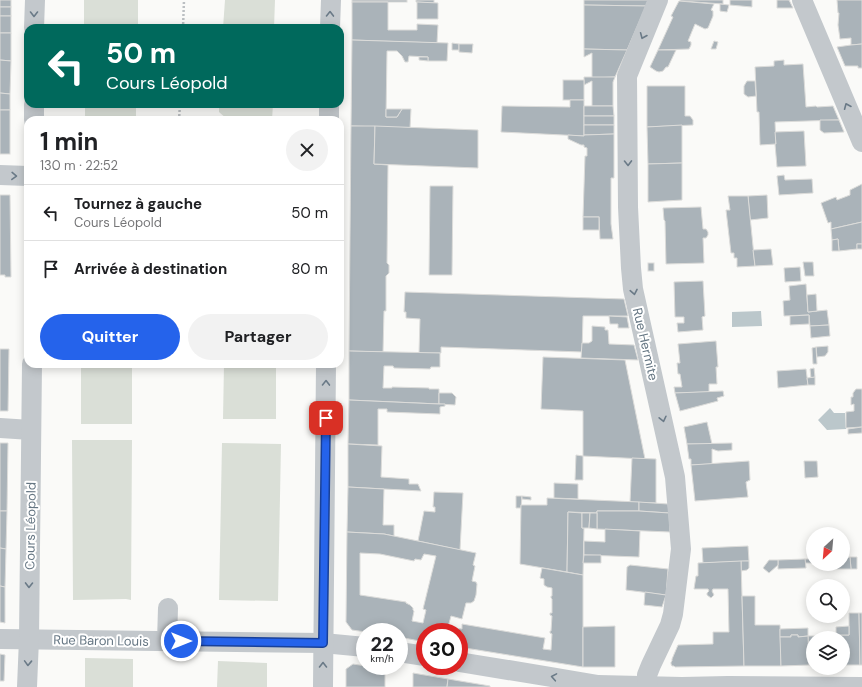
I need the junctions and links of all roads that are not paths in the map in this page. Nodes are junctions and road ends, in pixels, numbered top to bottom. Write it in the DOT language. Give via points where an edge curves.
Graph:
graph roads {
  1 [pos="34,0"];
  2 [pos="331,0"];
  3 [pos="658,0"];
  4 [pos="802,0"];
  5 [pos="34,24"];
  6 [pos="330,24"];
  7 [pos="862,142"];
  8 [pos="0,175"];
  9 [pos="24,176"];
  10 [pos="32,368"];
  11 [pos="326,368"];
  12 [pos="0,428"];
  13 [pos="31,430"];
  14 [pos="168,608"];
  15 [pos="0,639"];
  16 [pos="29,639"];
  17 [pos="167,641"];
  18 [pos="323,643"];
  19 [pos="356,646"];
  20 [pos="468,663"];
  21 [pos="620,686"];
  22 [pos="728,686"];
  23 [pos="27,687"];
  24 [pos="323,687"];
  25 [pos="657,687"];
  26 [pos="862,687"];
  1 -- 5 [label="street, one-way"];
  6 -- 2 [label="street, one-way"];
  3 -- 25 [label="street, Rue Hermite, one-way" via="627,76 631,273 675,477 681,549 673,614 647,675"];
  7 -- 4 [label="street, one-way"];
  8 -- 9 [label="street, one-way"];
  10 -- 13 [label="street, Cours Léopold"];
  18 -- 11 [label="street, one-way"];
  12 -- 13 [label="street"];
  13 -- 16 [label="street, Cours Léopold, one-way"];
  14 -- 17 [label="street"];
  15 -- 16 [label="street, Rue Baron Louis"];
  16 -- 17 [label="street, Rue Baron Louis"];
  16 -- 23 [label="street, Cours Léopold, one-way"];
  17 -- 18 [label="street, Rue Baron Louis"];
  18 -- 19 [label="street, Rue Baron Louis"];
  24 -- 18 [label="street, one-way"];
  21 -- 20 [label="street, one-way" via="598,685"];
  21 -- 25 [label="street"];
  22 -- 25 [label="street"];
  22 -- 26 [label="street"];
}
